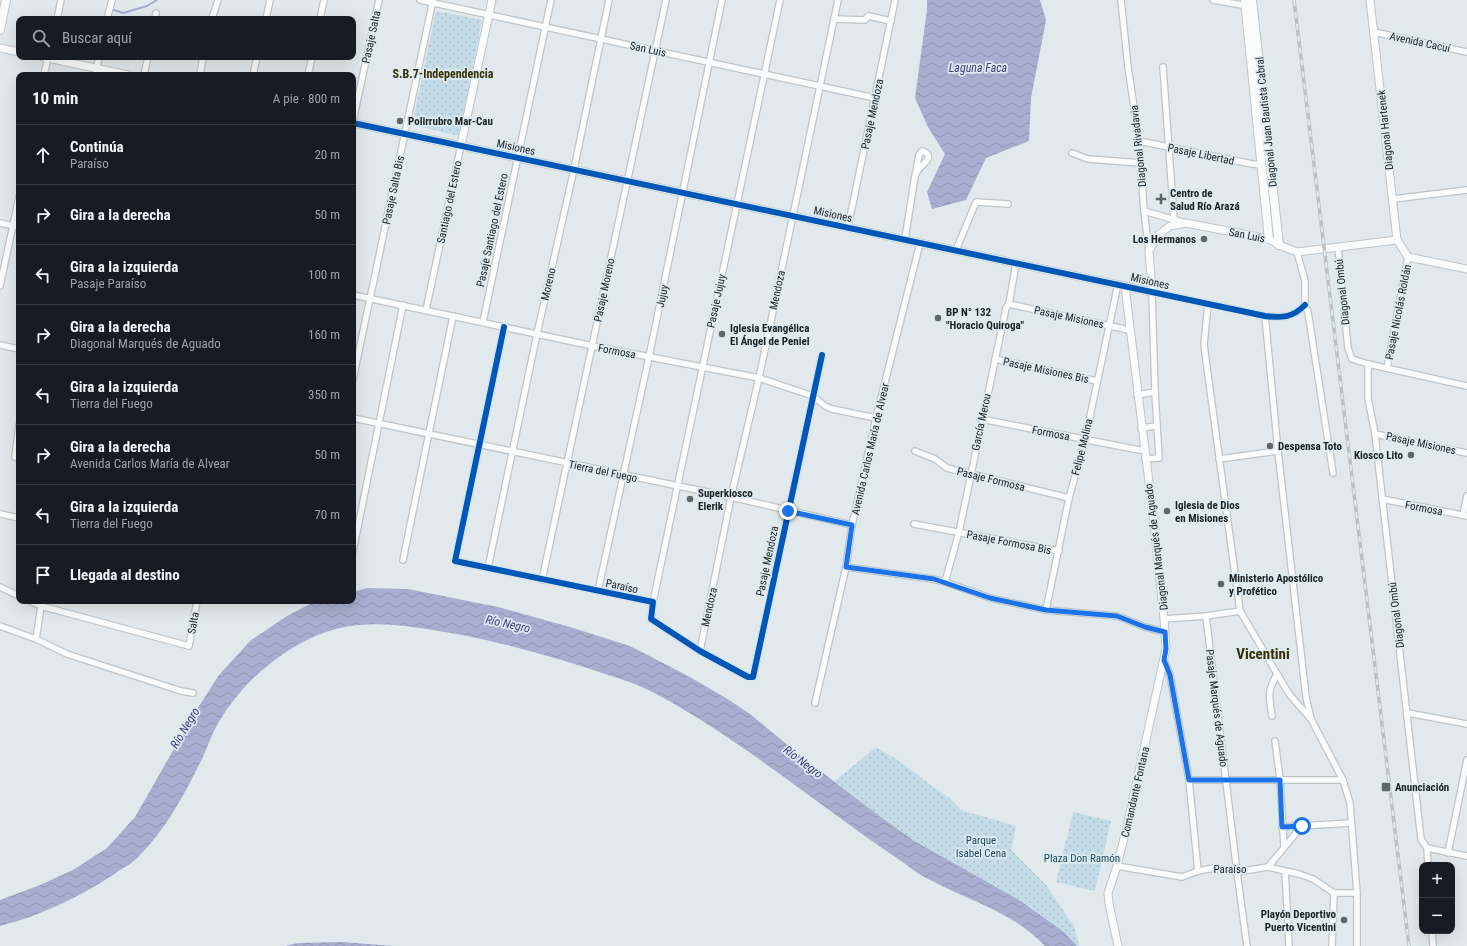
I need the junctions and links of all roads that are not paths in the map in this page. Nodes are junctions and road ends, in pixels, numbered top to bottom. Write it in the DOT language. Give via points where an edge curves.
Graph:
graph roads {
  1 [pos="6,0"];
  2 [pos="61,0"];
  3 [pos="112,0"];
  4 [pos="218,0"];
  5 [pos="270,0"];
  6 [pos="324,0"];
  7 [pos="379,0"];
  8 [pos="420,0"];
  9 [pos="492,0"];
  10 [pos="551,0"];
  11 [pos="608,0"];
  12 [pos="666,0"];
  13 [pos="722,0"];
  14 [pos="780,0"];
  15 [pos="838,0"];
  16 [pos="895,0"];
  17 [pos="1121,0"];
  18 [pos="1213,0"];
  19 [pos="1370,0"];
  20 [pos="432,1"];
  21 [pos="1249,3"];
  22 [pos="156,12"];
  23 [pos="58,16"];
  24 [pos="108,16"];
  25 [pos="155,16"];
  26 [pos="213,16"];
  27 [pos="267,16"];
  28 [pos="321,16"];
  29 [pos="489,16"];
  30 [pos="834,19"];
  31 [pos="891,21"];
  32 [pos="545,27"];
  33 [pos="0,30"];
  34 [pos="1374,32"];
  35 [pos="601,38"];
  36 [pos="0,48"];
  37 [pos="655,50"];
  38 [pos="16,51"];
  39 [pos="1467,52"];
  40 [pos="46,60"];
  41 [pos="56,60"];
  42 [pos="98,60"];
  43 [pos="147,60"];
  44 [pos="203,60"];
  45 [pos="256,60"];
  46 [pos="311,60"];
  47 [pos="709,62"];
  48 [pos="1163,67"];
  49 [pos="44,72"];
  50 [pos="96,72"];
  51 [pos="145,72"];
  52 [pos="201,72"];
  53 [pos="254,72"];
  54 [pos="309,72"];
  55 [pos="764,73"];
  56 [pos="820,86"];
  57 [pos="875,98"];
  58 [pos="356,108"];
  59 [pos="356,123"];
  60 [pos="405,134"];
  61 [pos="1139,141"];
  62 [pos="460,145"];
  63 [pos="1169,147"];
  64 [pos="1072,153"];
  65 [pos="518,158"];
  66 [pos="1141,163"];
  67 [pos="1262,165"];
  68 [pos="574,169"];
  69 [pos="915,176"];
  70 [pos="627,181"];
  71 [pos="1467,190"];
  72 [pos="683,192"];
  73 [pos="1393,200"];
  74 [pos="737,204"];
  75 [pos="1008,204"];
  76 [pos="1144,211"];
  77 [pos="792,215"];
  78 [pos="1174,220"];
  79 [pos="0,223"];
  80 [pos="1186,223"];
  81 [pos="16,226"];
  82 [pos="848,227"];
  83 [pos="1270,238"];
  84 [pos="905,239"];
  85 [pos="1397,240"];
  86 [pos="920,243"];
  87 [pos="1279,245"];
  88 [pos="1338,248"];
  89 [pos="956,250"];
  90 [pos="1149,251"];
  91 [pos="1297,252"];
  92 [pos="1408,257"];
  93 [pos="1016,263"];
  94 [pos="1467,269"];
  95 [pos="1122,285"];
  96 [pos="0,286"];
  97 [pos="1152,292"];
  98 [pos="356,296"];
  99 [pos="370,299"];
  100 [pos="1009,304"];
  101 [pos="1208,304"];
  102 [pos="403,305"];
  103 [pos="1305,305"];
  104 [pos="426,310"];
  105 [pos="453,316"];
  106 [pos="1265,316"];
  107 [pos="482,322"];
  108 [pos="1110,326"];
  109 [pos="504,327"];
  110 [pos="1129,330"];
  111 [pos="537,334"];
  112 [pos="0,345"];
  113 [pos="593,346"];
  114 [pos="16,348"];
  115 [pos="822,355"];
  116 [pos="649,357"];
  117 [pos="995,359"];
  118 [pos="1368,364"];
  119 [pos="356,365"];
  120 [pos="702,367"];
  121 [pos="1387,368"];
  122 [pos="759,378"];
  123 [pos="1097,381"];
  124 [pos="1467,386"];
  125 [pos="1155,392"];
  126 [pos="1138,395"];
  127 [pos="813,396"];
  128 [pos="876,418"];
  129 [pos="356,419"];
  130 [pos="981,419"];
  131 [pos="378,423"];
  132 [pos="1157,426"];
  133 [pos="1142,428"];
  134 [pos="429,434"];
  135 [pos="1375,434"];
  136 [pos="1085,440"];
  137 [pos="479,445"];
  138 [pos="16,449"];
  139 [pos="1144,450"];
  140 [pos="915,451"];
  141 [pos="1278,451"];
  142 [pos="513,452"];
  143 [pos="1467,453"];
  144 [pos="15,457"];
  145 [pos="1145,459"];
  146 [pos="1219,459"];
  147 [pos="567,464"];
  148 [pos="970,473"];
  149 [pos="1333,473"];
  150 [pos="624,476"];
  151 [pos="678,487"];
  152 [pos="1467,496"];
  153 [pos="731,498"];
  154 [pos="1070,498"];
  155 [pos="1382,499"];
  156 [pos="788,511"];
  157 [pos="0,514"];
  158 [pos="1465,516"];
  159 [pos="16,517"];
  160 [pos="914,524"];
  161 [pos="852,525"];
  162 [pos="959,532"];
  163 [pos="356,536"];
  164 [pos="1058,551"];
  165 [pos="403,560"];
  166 [pos="846,567"];
  167 [pos="488,568"];
  168 [pos="542,580"];
  169 [pos="945,582"];
  170 [pos="0,587"];
  171 [pos="598,591"];
  172 [pos="16,595"];
  173 [pos="653,602"];
  174 [pos="37,604"];
  175 [pos="196,604"];
  176 [pos="41,606"];
  177 [pos="1046,610"];
  178 [pos="1240,611"];
  179 [pos="1206,616"];
  180 [pos="1164,619"];
  181 [pos="0,626"];
  182 [pos="1165,632"];
  183 [pos="36,639"];
  184 [pos="700,651"];
  185 [pos="1164,660"];
  186 [pos="1277,674"];
  187 [pos="193,693"];
  188 [pos="814,703"];
  189 [pos="1408,713"];
  190 [pos="1272,716"];
  191 [pos="1312,719"];
  192 [pos="1467,724"];
  193 [pos="1275,741"];
  194 [pos="1467,760"];
  195 [pos="1189,780"];
  196 [pos="1226,780"];
  197 [pos="1280,780"];
  198 [pos="1343,780"];
  199 [pos="1351,823"];
  200 [pos="1302,826"];
  201 [pos="1282,827"];
  202 [pos="1284,847"];
  203 [pos="1427,848"];
  204 [pos="1448,853"];
  205 [pos="1467,856"];
  206 [pos="1428,862"];
  207 [pos="1117,866"];
  208 [pos="1268,867"];
  209 [pos="1198,871"];
  210 [pos="1285,871"];
  211 [pos="1237,872"];
  212 [pos="1334,893"];
  213 [pos="1357,893"];
  214 [pos="1432,934"];
  215 [pos="1118,946"];
  216 [pos="1247,946"];
  217 [pos="1289,946"];
  218 [pos="1332,946"];
  219 [pos="1357,946"];
  220 [pos="1433,946"];
  1 -- 33 [label="main road"];
  2 -- 23 [label="street"];
  3 -- 24 [label="street"];
  4 -- 26 [label="street"];
  5 -- 27 [label="street"];
  6 -- 28 [label="street"];
  7 -- 58 [label="street, Pasaje Salta"];
  8 -- 20 [label="street, San Luis"];
  9 -- 29 [label="street, Santiago del Estero"];
  10 -- 32 [label="street, Pasaje Santiago del Estero"];
  11 -- 35 [label="street, Moreno"];
  12 -- 37 [label="street, Pasaje Moreno"];
  13 -- 47 [label="street, Jujuy"];
  14 -- 55 [label="street, Pasaje Jujuy"];
  15 -- 30 [label="street, Mendoza"];
  16 -- 31 [label="street, Pasaje Mendoza"];
  17 -- 61 [label="street, Diagonal Rivadavia"];
  18 -- 21 [label="street"];
  19 -- 34 [label="street, Diagonal Hartenek"];
  20 -- 29 [label="street, San Luis"];
  20 -- 60 [label="street, Pasaje Salta Bis"];
  21 -- 67 [label="main road, Diagonal Juan Bautista Cabral"];
  21 -- 87 [label="main road, Diagonal Juan Bautista Cabral"];
  22 -- 25 [label="street"];
  29 -- 32 [label="street, San Luis"];
  29 -- 62 [label="street, Santiago del Estero"];
  30 -- 31 [label="street" via="866,20 868,16"];
  30 -- 56 [label="street, Mendoza"];
  31 -- 57 [label="street, Pasaje Mendoza"];
  32 -- 35 [label="street, San Luis"];
  32 -- 65 [label="street, Pasaje Santiago del Estero"];
  34 -- 39 [label="street, Avenida Cacuí"];
  34 -- 73 [label="street, Diagonal Hartenek"];
  35 -- 37 [label="street, San Luis"];
  35 -- 68 [label="street, Moreno"];
  36 -- 38 [label="street"];
  37 -- 47 [label="street, San Luis"];
  37 -- 70 [label="street, Pasaje Moreno"];
  40 -- 49 [label="street"];
  41 -- 50 [label="street"];
  42 -- 50 [label="street"];
  43 -- 51 [label="street"];
  44 -- 52 [label="street"];
  45 -- 53 [label="street"];
  46 -- 54 [label="street"];
  47 -- 55 [label="street, San Luis"];
  47 -- 72 [label="street, Jujuy"];
  48 -- 63 [label="street"];
  55 -- 56 [label="street, San Luis"];
  55 -- 74 [label="street, Pasaje Jujuy"];
  56 -- 57 [label="street, San Luis"];
  56 -- 77 [label="street, Mendoza"];
  57 -- 82 [label="street, Pasaje Mendoza"];
  59 -- 60 [label="street, Misiones"];
  60 -- 62 [label="street, Misiones"];
  60 -- 99 [label="street, Pasaje Salta Bis"];
  61 -- 63 [label="street, Pasaje Libertad"];
  61 -- 66 [label="street, Diagonal Rivadavia"];
  62 -- 65 [label="street, Misiones"];
  62 -- 104 [label="street, Santiago del Estero"];
  63 -- 67 [label="street, Pasaje Libertad"];
  63 -- 78 [label="street"];
  64 -- 66 [label="street" via="1088,159"];
  65 -- 68 [label="street, Misiones"];
  65 -- 107 [label="street, Pasaje Santiago del Estero"];
  66 -- 76 [label="street, Diagonal Rivadavia"];
  67 -- 83 [label="main road, Diagonal Juan Bautista Cabral"];
  68 -- 70 [label="street, Misiones"];
  68 -- 111 [label="street, Moreno"];
  69 -- 84 [label="street"];
  70 -- 72 [label="street, Misiones"];
  70 -- 113 [label="street, Pasaje Moreno"];
  71 -- 73 [label="street"];
  72 -- 74 [label="street, Misiones"];
  72 -- 116 [label="street, Jujuy"];
  73 -- 85 [label="street, Diagonal Hartenek"];
  74 -- 77 [label="street, Misiones"];
  74 -- 120 [label="street, Pasaje Jujuy"];
  75 -- 89 [label="street" via="976,202"];
  76 -- 78 [label="street, San Luis"];
  76 -- 90 [label="street, Diagonal Rivadavia"];
  77 -- 82 [label="street, Misiones"];
  77 -- 122 [label="street, Mendoza"];
  78 -- 80 [label="street, San Luis"];
  79 -- 81 [label="street"];
  80 -- 83 [label="street, San Luis"];
  80 -- 90 [label="street" via="1170,226 1158,235"];
  81 -- 96 [label="street"];
  82 -- 84 [label="street, Misiones"];
  83 -- 87 [label="street, San Luis"];
  84 -- 86 [label="street, Misiones"];
  85 -- 88 [label="street, San Luis"];
  85 -- 92 [label="street, Diagonal Hartenek"];
  86 -- 89 [label="street, Misiones"];
  86 -- 128 [label="street, Avenida Carlos María de Alvear"];
  87 -- 91 [label="street, San Luis"];
  88 -- 91 [label="street, San Luis"];
  88 -- 118 [label="street, Diagonal Ombú" via="1348,348 1352,359"];
  89 -- 93 [label="street, Misiones"];
  90 -- 97 [label="street, Diagonal Rivadavia"];
  91 -- 103 [label="street" via="1305,281"];
  92 -- 94 [label="street"];
  92 -- 121 [label="street, Pasaje Nicolás Roldán"];
  93 -- 95 [label="street, Misiones"];
  93 -- 100 [label="street, García Merou"];
  95 -- 97 [label="street, Misiones"];
  95 -- 108 [label="street, Felipe Molina"];
  95 -- 110 [label="street, Diagonal Marqués de Aguado"];
  97 -- 101 [label="street, Misiones"];
  97 -- 125 [label="street"];
  98 -- 99 [label="street, Formosa"];
  99 -- 102 [label="street, Formosa"];
  99 -- 119 [label="street, Pasaje Salta Bis"];
  100 -- 108 [label="street, Pasaje Misiones"];
  100 -- 117 [label="street, García Merou"];
  101 -- 106 [label="street, Misiones"];
  101 -- 146 [label="street" via="1204,344"];
  102 -- 104 [label="street, Formosa"];
  102 -- 131 [label="street"];
  103 -- 106 [label="street, Misiones" via="1297,313 1281,318"];
  103 -- 149 [label="street"];
  104 -- 105 [label="street, Formosa"];
  105 -- 107 [label="street, Formosa"];
  105 -- 134 [label="street"];
  106 -- 141 [label="street"];
  107 -- 109 [label="street, Formosa"];
  108 -- 110 [label="street, Pasaje Misiones"];
  108 -- 123 [label="street, Felipe Molina"];
  109 -- 111 [label="street, Formosa"];
  109 -- 137 [label="street"];
  110 -- 126 [label="street, Diagonal Marqués de Aguado"];
  111 -- 113 [label="street, Formosa"];
  111 -- 142 [label="street, Moreno"];
  112 -- 114 [label="street"];
  113 -- 116 [label="street, Formosa"];
  113 -- 147 [label="street, Pasaje Moreno"];
  115 -- 127 [label="street, Pasaje Mendoza"];
  116 -- 120 [label="street, Formosa"];
  116 -- 150 [label="street, Jujuy"];
  117 -- 123 [label="street, Pasaje Misiones Bis"];
  117 -- 130 [label="street, García Merou"];
  118 -- 121 [label="street"];
  118 -- 135 [label="street, Diagonal Ombú" via="1368,398"];
  120 -- 122 [label="street, Formosa"];
  120 -- 151 [label="street, Pasaje Jujuy"];
  121 -- 124 [label="street"];
  122 -- 127 [label="street, Formosa"];
  122 -- 153 [label="street, Mendoza"];
  123 -- 136 [label="street, Felipe Molina"];
  125 -- 126 [label="street"];
  125 -- 132 [label="street"];
  126 -- 133 [label="street, Diagonal Marqués de Aguado"];
  127 -- 128 [label="street, Formosa" via="832,409"];
  127 -- 156 [label="street, Pasaje Mendoza"];
  128 -- 161 [label="street, Avenida Carlos María de Alvear"];
  129 -- 131 [label="street, Tierra del Fuego"];
  130 -- 136 [label="street, Formosa"];
  130 -- 148 [label="street, García Merou"];
  131 -- 134 [label="street, Tierra del Fuego"];
  131 -- 163 [label="street"];
  132 -- 133 [label="street"];
  132 -- 145 [label="street" via="1159,458"];
  133 -- 139 [label="street, Diagonal Marqués de Aguado"];
  134 -- 137 [label="street, Tierra del Fuego"];
  134 -- 165 [label="street"];
  135 -- 143 [label="street, Pasaje Misiones"];
  135 -- 155 [label="street, Diagonal Ombú"];
  136 -- 139 [label="street, Formosa"];
  136 -- 154 [label="street, Felipe Molina"];
  137 -- 142 [label="street, Tierra del Fuego"];
  137 -- 167 [label="street, Paraíso" via="455,561"];
  138 -- 144 [label="street"];
  139 -- 145 [label="street, Diagonal Marqués de Aguado"];
  140 -- 148 [label="street, Pasaje Formosa" via="935,459 947,468"];
  141 -- 146 [label="street"];
  141 -- 191 [label="street" via="1306,697"];
  142 -- 147 [label="street, Tierra del Fuego"];
  142 -- 167 [label="street, Moreno"];
  145 -- 180 [label="street, Diagonal Marqués de Aguado"];
  146 -- 178 [label="street"];
  147 -- 150 [label="street, Tierra del Fuego"];
  147 -- 168 [label="street, Pasaje Moreno"];
  148 -- 154 [label="street, Pasaje Formosa"];
  148 -- 162 [label="street, García Merou"];
  150 -- 151 [label="street, Tierra del Fuego"];
  150 -- 171 [label="street, Jujuy"];
  151 -- 153 [label="street, Tierra del Fuego"];
  151 -- 173 [label="street, Pasaje Jujuy"];
  152 -- 158 [label="street"];
  153 -- 156 [label="street, Tierra del Fuego"];
  153 -- 184 [label="street, Mendoza"];
  154 -- 164 [label="street, Felipe Molina"];
  155 -- 158 [label="street, Formosa"];
  155 -- 189 [label="street, Diagonal Ombú"];
  156 -- 161 [label="street, Tierra del Fuego"];
  156 -- 184 [label="street, Pasaje Mendoza" via="753,677 740,674"];
  157 -- 159 [label="street"];
  160 -- 162 [label="street, Pasaje Formosa Bis"];
  161 -- 166 [label="street, Avenida Carlos María de Alvear"];
  162 -- 164 [label="street, Pasaje Formosa Bis"];
  162 -- 169 [label="street, García Merou"];
  164 -- 177 [label="street, Felipe Molina"];
  166 -- 169 [label="street"];
  166 -- 188 [label="street, Avenida Carlos María de Alvear"];
  167 -- 168 [label="street, Paraíso"];
  168 -- 171 [label="street, Paraíso"];
  169 -- 177 [label="street" via="990,598"];
  170 -- 172 [label="street"];
  171 -- 173 [label="street, Paraíso"];
  173 -- 184 [label="street" via="651,619"];
  174 -- 176 [label="street"];
  175 -- 176 [label="street, Salta" via="189,646"];
  176 -- 183 [label="street"];
  177 -- 182 [label="street" via="1117,616"];
  178 -- 179 [label="street"];
  178 -- 186 [label="street"];
  179 -- 180 [label="street"];
  179 -- 196 [label="street, Pasaje Marqués de Aguado"];
  180 -- 182 [label="street, Diagonal Marqués de Aguado"];
  181 -- 183 [label="street"];
  182 -- 185 [label="street, Diagonal Marqués de Aguado"];
  183 -- 187 [label="street" via="67,654"];
  185 -- 195 [label="street, Diagonal Marqués de Aguado" via="1170,675"];
  185 -- 207 [label="street, Comandante Fontana"];
  186 -- 190 [label="street" via="1268,696"];
  186 -- 191 [label="street" via="1289,694"];
  189 -- 192 [label="street"];
  189 -- 203 [label="street, Diagonal Ombú" via="1421,839"];
  191 -- 198 [label="street"];
  193 -- 197 [label="street"];
  194 -- 204 [label="street"];
  195 -- 196 [label="street"];
  195 -- 209 [label="street, Diagonal Marqués de Aguado"];
  196 -- 197 [label="street"];
  196 -- 211 [label="street, Pasaje Marqués de Aguado"];
  197 -- 198 [label="street"];
  197 -- 201 [label="street"];
  198 -- 199 [label="street" via="1350,803"];
  199 -- 200 [label="street"];
  199 -- 213 [label="street"];
  200 -- 201 [label="street"];
  200 -- 202 [label="street"];
  201 -- 202 [label="street"];
  202 -- 208 [label="street"];
  203 -- 204 [label="street"];
  203 -- 206 [label="street, Diagonal Ombú"];
  204 -- 205 [label="street"];
  207 -- 209 [label="street, Paraíso" via="1182,877"];
  207 -- 215 [label="street, Comandante Fontana" via="1108,893"];
  208 -- 210 [label="street"];
  208 -- 211 [label="street, Paraíso"];
  209 -- 211 [label="street, Paraíso" via="1214,868"];
  210 -- 212 [label="street" via="1313,879"];
  210 -- 217 [label="street"];
  211 -- 216 [label="street"];
  212 -- 213 [label="street"];
  212 -- 218 [label="street"];
  213 -- 219 [label="street"];
  214 -- 220 [label="street"];
}
